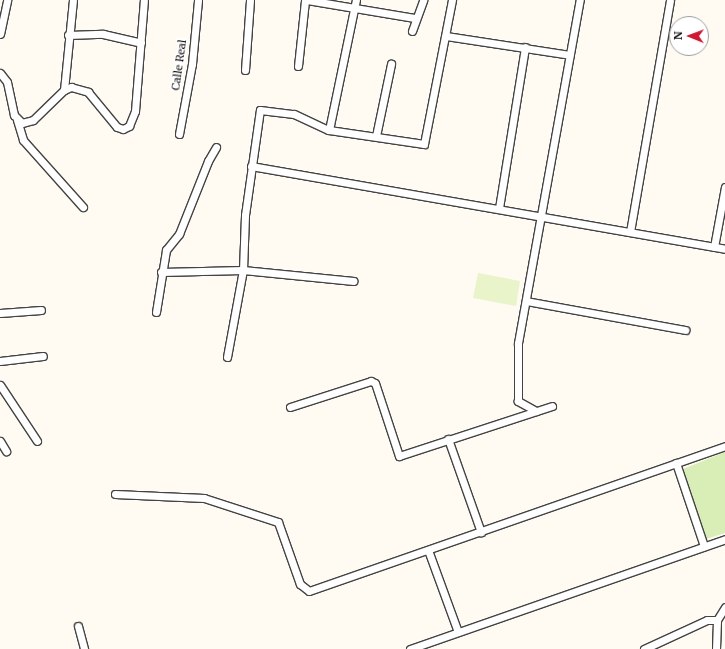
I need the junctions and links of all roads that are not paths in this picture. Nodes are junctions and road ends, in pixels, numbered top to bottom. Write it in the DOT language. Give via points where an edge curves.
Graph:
graph roads {
  1 [pos="7,0"];
  2 [pos="73,0"];
  3 [pos="144,0"];
  4 [pos="198,0"];
  5 [pos="250,0"];
  6 [pos="306,0"];
  7 [pos="423,0"];
  8 [pos="452,0"];
  9 [pos="580,0"];
  10 [pos="670,0"];
  11 [pos="355,4"];
  12 [pos="415,18"];
  13 [pos="412,31"];
  14 [pos="0,34"];
  15 [pos="68,35"];
  16 [pos="446,36"];
  17 [pos="141,43"];
  18 [pos="525,47"];
  19 [pos="570,55"];
  20 [pos="391,64"];
  21 [pos="298,66"];
  22 [pos="245,70"];
  23 [pos="0,73"];
  24 [pos="64,90"];
  25 [pos="17,120"];
  26 [pos="329,130"];
  27 [pos="179,134"];
  28 [pos="376,136"];
  29 [pos="216,147"];
  30 [pos="251,166"];
  31 [pos="725,187"];
  32 [pos="83,207"];
  33 [pos="499,208"];
  34 [pos="542,215"];
  35 [pos="630,232"];
  36 [pos="714,247"];
  37 [pos="725,250"];
  38 [pos="243,270"];
  39 [pos="160,272"];
  40 [pos="353,281"];
  41 [pos="526,301"];
  42 [pos="40,310"];
  43 [pos="156,312"];
  44 [pos="0,313"];
  45 [pos="685,330"];
  46 [pos="42,356"];
  47 [pos="227,357"];
  48 [pos="0,361"];
  49 [pos="0,385"];
  50 [pos="552,406"];
  51 [pos="290,407"];
  52 [pos="536,411"];
  53 [pos="448,439"];
  54 [pos="37,441"];
  55 [pos="0,442"];
  56 [pos="725,446"];
  57 [pos="6,451"];
  58 [pos="676,463"];
  59 [pos="115,494"];
  60 [pos="481,532"];
  61 [pos="725,539"];
  62 [pos="704,546"];
  63 [pos="428,550"];
  64 [pos="725,607"];
  65 [pos="716,620"];
  66 [pos="78,626"];
  67 [pos="458,632"];
  68 [pos="84,649"];
  69 [pos="410,649"];
  70 [pos="644,649"];
  71 [pos="716,649"];
  1 -- 14 [label="street"];
  2 -- 15 [label="street"];
  3 -- 17 [label="street"];
  4 -- 27 [label="street, Calle Real" via="192,64"];
  5 -- 22 [label="street"];
  6 -- 11 [label="street"];
  6 -- 21 [label="street"];
  7 -- 12 [label="street" via="421,10"];
  8 -- 16 [label="street"];
  9 -- 19 [label="street"];
  10 -- 35 [label="street"];
  11 -- 12 [label="street"];
  11 -- 26 [label="street"];
  12 -- 13 [label="street"];
  15 -- 17 [label="street" via="103,34"];
  15 -- 24 [label="street"];
  16 -- 18 [label="street"];
  16 -- 28 [label="street" via="424,144"];
  17 -- 24 [label="street" via="135,111 129,126 123,129 116,127 88,92 76,88"];
  18 -- 19 [label="street"];
  18 -- 33 [label="street"];
  19 -- 34 [label="street"];
  20 -- 28 [label="street"];
  23 -- 25 [label="street" via="7,82"];
  24 -- 25 [label="street" via="33,120 26,123"];
  25 -- 32 [label="street" via="23,140"];
  26 -- 28 [label="street"];
  26 -- 30 [label="street" via="294,114 260,110"];
  29 -- 39 [label="street" via="208,161 180,234 166,250"];
  30 -- 33 [label="street"];
  30 -- 38 [label="street"];
  31 -- 36 [label="street"];
  33 -- 34 [label="street"];
  34 -- 35 [label="street"];
  34 -- 41 [label="street"];
  35 -- 36 [label="street"];
  36 -- 37 [label="street"];
  38 -- 39 [label="street"];
  38 -- 40 [label="street"];
  38 -- 47 [label="street"];
  39 -- 43 [label="street"];
  41 -- 45 [label="street"];
  41 -- 52 [label="street" via="518,343 517,399 519,403"];
  42 -- 44 [label="street"];
  46 -- 48 [label="street"];
  49 -- 54 [label="street"];
  50 -- 52 [label="street"];
  51 -- 53 [label="street" via="371,381 375,383 399,456"];
  52 -- 53 [label="street"];
  53 -- 60 [label="street"];
  55 -- 57 [label="street"];
  56 -- 58 [label="street"];
  58 -- 60 [label="street"];
  58 -- 62 [label="street"];
  59 -- 63 [label="street" via="204,498 278,522 300,584 308,591"];
  60 -- 63 [label="street"];
  61 -- 62 [label="street"];
  62 -- 67 [label="street"];
  63 -- 67 [label="street"];
  64 -- 65 [label="street"];
  65 -- 70 [label="street" via="707,620"];
  65 -- 71 [label="street"];
  66 -- 68 [label="street"];
  67 -- 69 [label="street"];
}
